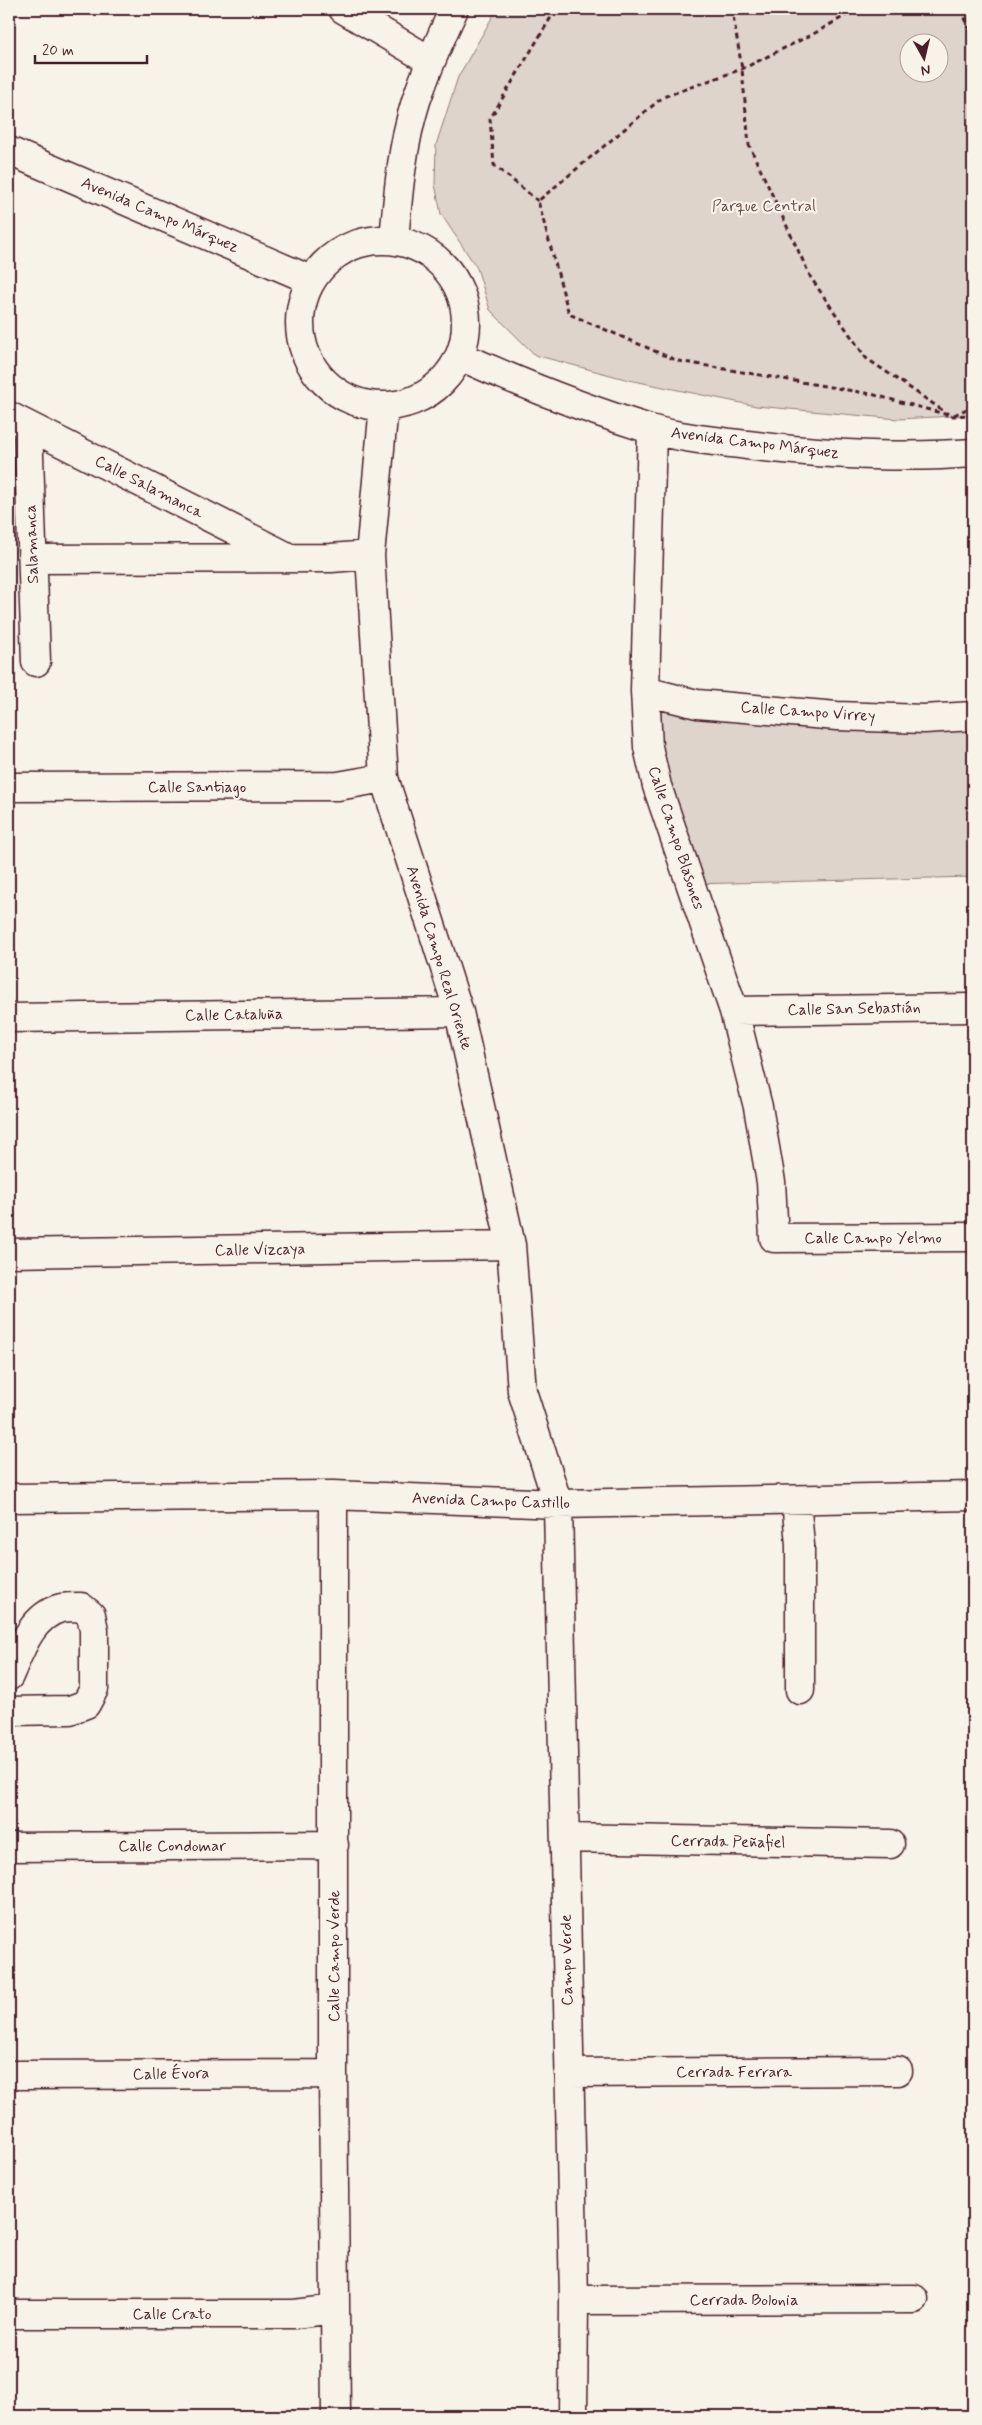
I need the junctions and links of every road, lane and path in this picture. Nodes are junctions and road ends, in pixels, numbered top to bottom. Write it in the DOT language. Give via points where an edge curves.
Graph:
graph roads {
  1 [pos="343,9"];
  2 [pos="454,9"];
  3 [pos="556,9"];
  4 [pos="732,9"];
  5 [pos="857,9"];
  6 [pos="962,9"];
  7 [pos="973,36"];
  8 [pos="431,62"];
  9 [pos="742,69"];
  10 [pos="9,151"];
  11 [pos="538,201"];
  12 [pos="394,240"];
  13 [pos="312,280"];
  14 [pos="460,356"];
  15 [pos="384,406"];
  16 [pos="973,406"];
  17 [pos="973,415"];
  18 [pos="952,416"];
  19 [pos="18,421"];
  20 [pos="652,430"];
  21 [pos="973,453"];
  22 [pos="370,556"];
  23 [pos="290,558"];
  24 [pos="33,559"];
  25 [pos="36,662"];
  26 [pos="645,691"];
  27 [pos="973,716"];
  28 [pos="384,778"];
  29 [pos="9,787"];
  30 [pos="973,1008"];
  31 [pos="734,1011"];
  32 [pos="459,1012"];
  33 [pos="9,1018"];
  34 [pos="973,1237"];
  35 [pos="774,1238"];
  36 [pos="511,1245"];
  37 [pos="9,1253"];
  38 [pos="333,1495"];
  39 [pos="973,1496"];
  40 [pos="9,1498"];
  41 [pos="796,1500"];
  42 [pos="558,1504"];
  43 [pos="9,1676"];
  44 [pos="800,1690"];
  45 [pos="9,1711"];
  46 [pos="565,1838"];
  47 [pos="890,1844"];
  48 [pos="334,1845"];
  49 [pos="9,1846"];
  50 [pos="898,2071"];
  51 [pos="570,2073"];
  52 [pos="333,2074"];
  53 [pos="9,2075"];
  54 [pos="914,2299"];
  55 [pos="574,2300"];
  56 [pos="334,2308"];
  57 [pos="9,2314"];
  58 [pos="336,2416"];
  59 [pos="573,2416"];
  1 -- 8 [label="street"];
  2 -- 8 [label="street"];
  3 -- 11 [label="path" via="490,119 494,165"];
  4 -- 9 [label="path"];
  5 -- 9 [label="path"];
  6 -- 7 [label="path"];
  8 -- 12 [label="street" via="416,103 399,184"];
  9 -- 11 [label="path" via="663,97"];
  9 -- 18 [label="path" via="748,145 811,278 866,358"];
  10 -- 13 [label="street, Avenida Campo Márquez"];
  11 -- 18 [label="path" via="569,314 678,361 871,394"];
  12 -- 13 [label="street" via="362,242 333,256"];
  12 -- 14 [label="street" via="423,250 447,269 463,296 467,326"];
  13 -- 15 [label="street" via="302,303 300,328 305,352 318,374 336,392 359,402"];
  14 -- 15 [label="street" via="447,376 429,392 408,402"];
  14 -- 20 [label="street, Avenida Campo Márquez" via="532,388"];
  15 -- 22 [label="street, Avenida Campo Real Oriente"];
  16 -- 18 [label="path"];
  17 -- 18 [label="path"];
  19 -- 23 [label="street, Calle Salamanca"];
  19 -- 24 [label="street, Salamanca"];
  20 -- 21 [label="street, Avenida Campo Márquez" via="718,442 806,452 865,456"];
  20 -- 26 [label="street, Calle Campo Blasones"];
  22 -- 23 [label="street, Calle Salamanca"];
  22 -- 28 [label="street, Avenida Campo Real Oriente"];
  23 -- 24 [label="street, Calle Salamanca"];
  24 -- 25 [label="street, Salamanca"];
  26 -- 27 [label="street, Calle Campo Virrey" via="697,704 837,716 924,719"];
  26 -- 31 [label="street, Calle Campo Blasones" via="648,747 657,786"];
  28 -- 29 [label="street, Calle Santiago" via="338,786"];
  28 -- 32 [label="street, Avenida Campo Real Oriente"];
  30 -- 31 [label="street, Calle San Sebastián"];
  31 -- 35 [label="street, Calle Campo Blasones" via="758,1107 770,1173"];
  32 -- 33 [label="street, Calle Cataluña"];
  32 -- 36 [label="street, Avenida Campo Real Oriente"];
  34 -- 35 [label="street, Calle Campo Yelmo"];
  36 -- 37 [label="street, Calle Vizcaya"];
  36 -- 42 [label="street, Avenida Campo Real Oriente" via="522,1391"];
  38 -- 40 [label="street, Avenida Campo Castillo"];
  38 -- 42 [label="street, Avenida Campo Castillo"];
  38 -- 48 [label="street, Calle Campo Verde"];
  39 -- 41 [label="street, Avenida Campo Castillo"];
  41 -- 42 [label="street, Avenida Campo Castillo"];
  41 -- 44 [label="street" via="800,1545"];
  42 -- 46 [label="street, Campo Verde"];
  43 -- 45 [label="street" via="24,1641 40,1619 60,1608 80,1607 91,1615 94,1689 86,1704 70,1710"];
  46 -- 47 [label="street, Cerrada Peñafiel"];
  46 -- 51 [label="street, Campo Verde"];
  48 -- 49 [label="street, Calle Condomar"];
  48 -- 52 [label="street, Calle Campo Verde"];
  50 -- 51 [label="street, Cerrada Ferrara"];
  51 -- 55 [label="street, Campo Verde"];
  52 -- 53 [label="street, Calle Évora"];
  52 -- 56 [label="street, Calle Campo Verde"];
  54 -- 55 [label="street, Cerrada Bolonia"];
  55 -- 59 [label="street, Campo Verde"];
  56 -- 57 [label="street, Calle Crato" via="294,2314"];
  56 -- 58 [label="street, Calle Campo Verde"];
}
